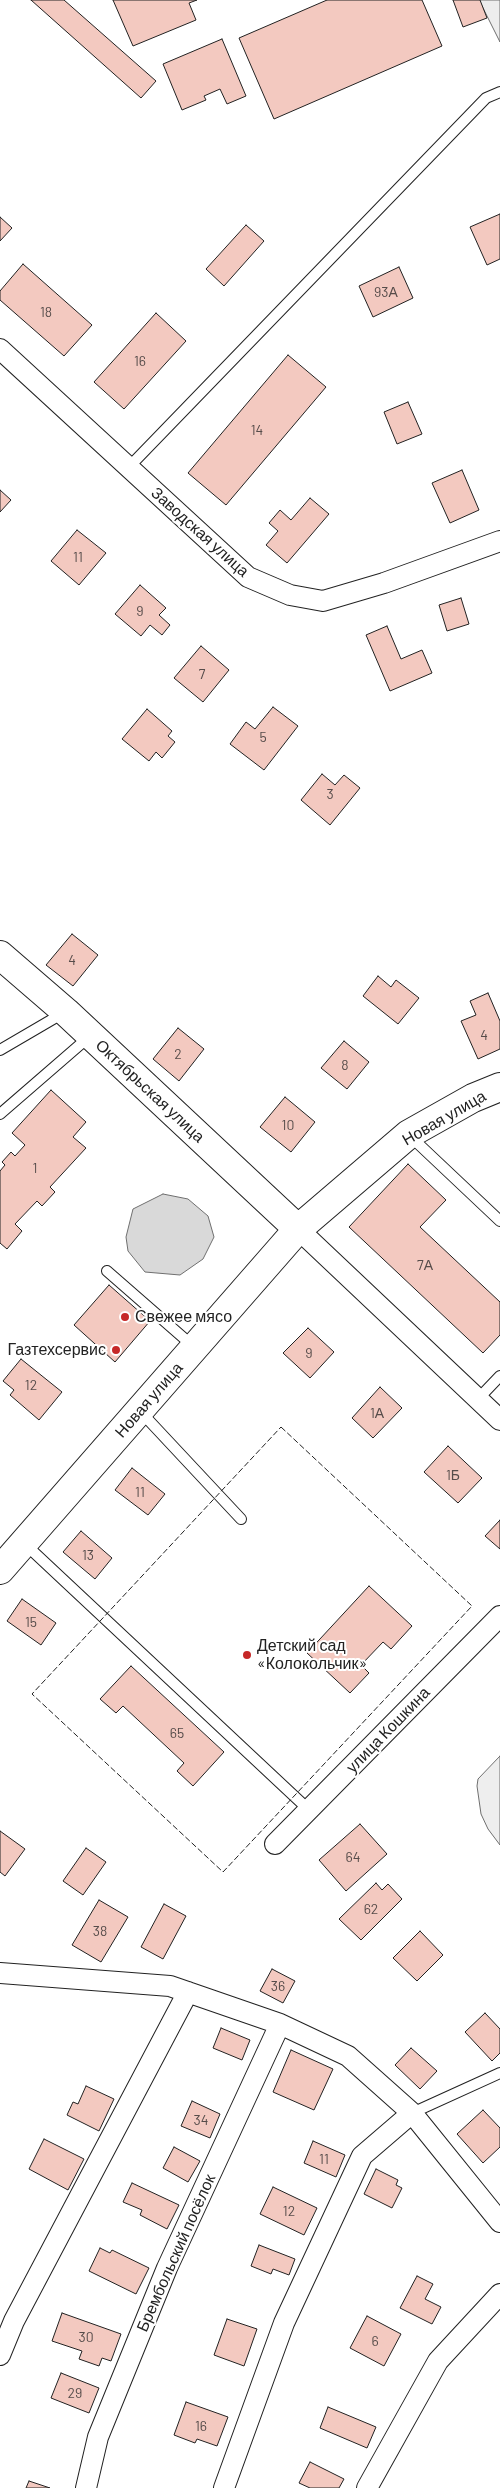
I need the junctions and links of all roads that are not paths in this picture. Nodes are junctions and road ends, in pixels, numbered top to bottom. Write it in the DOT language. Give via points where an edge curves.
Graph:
graph roads {
  1 [pos="500,92"];
  2 [pos="0,349"];
  3 [pos="129,467"];
  4 [pos="500,541"];
  5 [pos="0,955"];
  6 [pos="66,1012"];
  7 [pos="90,1035"];
  8 [pos="0,1050"];
  9 [pos="500,1087"];
  10 [pos="0,1114"];
  11 [pos="409,1134"];
  12 [pos="500,1221"];
  13 [pos="298,1229"];
  14 [pos="107,1271"];
  15 [pos="194,1347"];
  16 [pos="500,1376"];
  17 [pos="478,1399"];
  18 [pos="139,1410"];
  19 [pos="500,1420"];
  20 [pos="240,1519"];
  21 [pos="24,1543"];
  22 [pos="0,1570"];
  23 [pos="500,1616"];
  24 [pos="309,1810"];
  25 [pos="274,1844"];
  26 [pos="0,1973"];
  27 [pos="188,1992"];
  28 [pos="280,2024"];
  29 [pos="500,2073"];
  30 [pos="412,2114"];
  31 [pos="500,2222"];
  32 [pos="500,2294"];
  33 [pos="0,2355"];
  34 [pos="86,2488"];
  35 [pos="224,2488"];
  36 [pos="367,2488"];
  1 -- 3 [label="lane" via="486,98"];
  2 -- 3 [label="street, Заводская улица"];
  3 -- 4 [label="street, Заводская улица" via="248,577 290,595 323,601 384,583"];
  5 -- 6 [label="street, Октябрьская улица"];
  6 -- 7 [label="street, Октябрьская улица"];
  6 -- 8 [label="lane"];
  7 -- 10 [label="lane"];
  7 -- 13 [label="street, Октябрьская улица"];
  9 -- 11 [label="street, Новая улица" via="473,1098"];
  11 -- 12 [label="lane"];
  11 -- 13 [label="street, Новая улица"];
  13 -- 15 [label="street, Новая улица"];
  13 -- 17 [label="street"];
  14 -- 15 [label="lane"];
  15 -- 18 [label="street, Новая улица"];
  16 -- 17 [label="lane"];
  17 -- 19 [label="street"];
  18 -- 20 [label="lane"];
  18 -- 21 [label="street, Новая улица"];
  21 -- 22 [label="street, Новая улица"];
  21 -- 24 [label="lane"];
  23 -- 24 [label="street, улица Кошкина"];
  24 -- 25 [label="street, улица Кошкина"];
  26 -- 27 [label="street" via="170,1986"];
  27 -- 28 [label="street"];
  27 -- 33 [label="street" via="14,2321"];
  28 -- 30 [label="street" via="348,2056"];
  28 -- 34 [label="street, Брембольский посёлок" via="167,2268 98,2436"];
  29 -- 30 [label="lane"];
  30 -- 31 [label="street"];
  30 -- 35 [label="street" via="362,2156 284,2323"];
  32 -- 36 [label="street" via="438,2361"];
}
